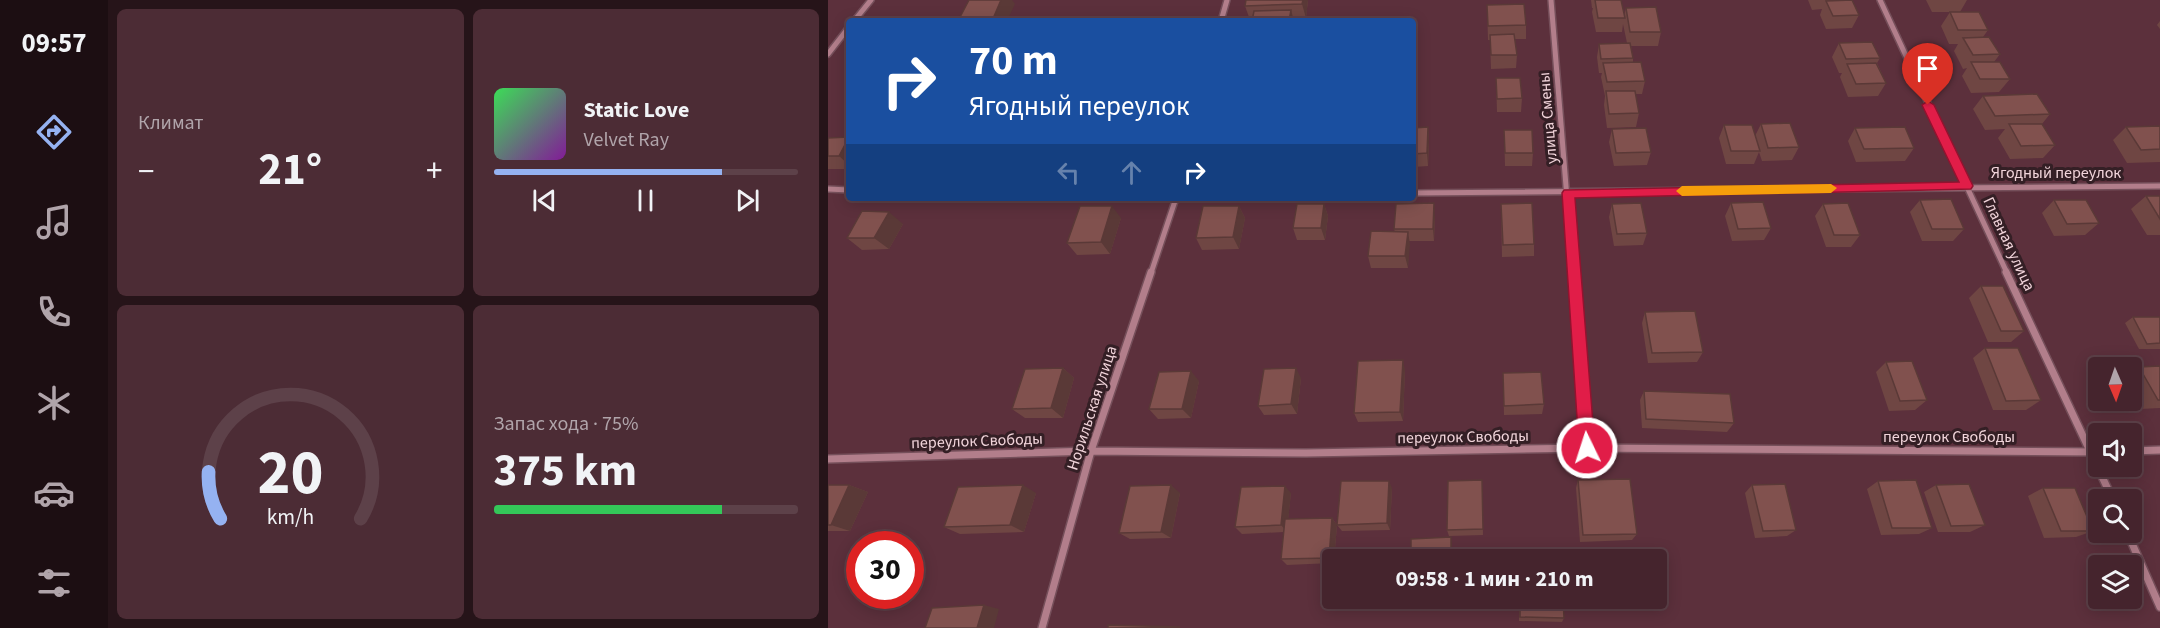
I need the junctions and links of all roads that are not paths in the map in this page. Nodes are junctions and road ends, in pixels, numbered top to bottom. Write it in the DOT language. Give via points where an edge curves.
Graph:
graph roads {
  1 [pos="871,0"];
  2 [pos="1227,0"];
  3 [pos="1551,0"];
  4 [pos="1880,0"];
  5 [pos="856,18"];
  6 [pos="1222,18"];
  7 [pos="846,31"];
  8 [pos="828,54"];
  9 [pos="1967,186"];
  10 [pos="2160,186"];
  11 [pos="828,189"];
  12 [pos="846,190"];
  13 [pos="1416,193"];
  14 [pos="1568,193"];
  15 [pos="1175,201"];
  16 [pos="2088,437"];
  17 [pos="1587,448"];
  18 [pos="2160,450"];
  19 [pos="1091,451"];
  20 [pos="2142,451"];
  21 [pos="2088,452"];
  22 [pos="828,459"];
  23 [pos="2132,543"];
  24 [pos="2160,607"];
  25 [pos="1042,628"];
  1 -- 5 [label="street"];
  2 -- 6 [label="street"];
  3 -- 14 [label="street, улица Смены"];
  4 -- 9 [label="street, Главная улица"];
  7 -- 8 [label="street"];
  9 -- 10 [label="street, Ягодный переулок"];
  9 -- 14 [label="street, Ягодный переулок"];
  9 -- 16 [label="street, Главная улица"];
  11 -- 12 [label="street"];
  13 -- 14 [label="street, Ягодный переулок"];
  14 -- 17 [label="street, улица Смены"];
  15 -- 19 [label="street, Норильская улица"];
  17 -- 19 [label="street, переулок Свободы" via="1306,453"];
  17 -- 21 [label="street, переулок Свободы"];
  18 -- 20 [label="street"];
  19 -- 22 [label="street, переулок Свободы"];
  19 -- 25 [label="street, Норильская улица"];
  23 -- 24 [label="street"];
}
